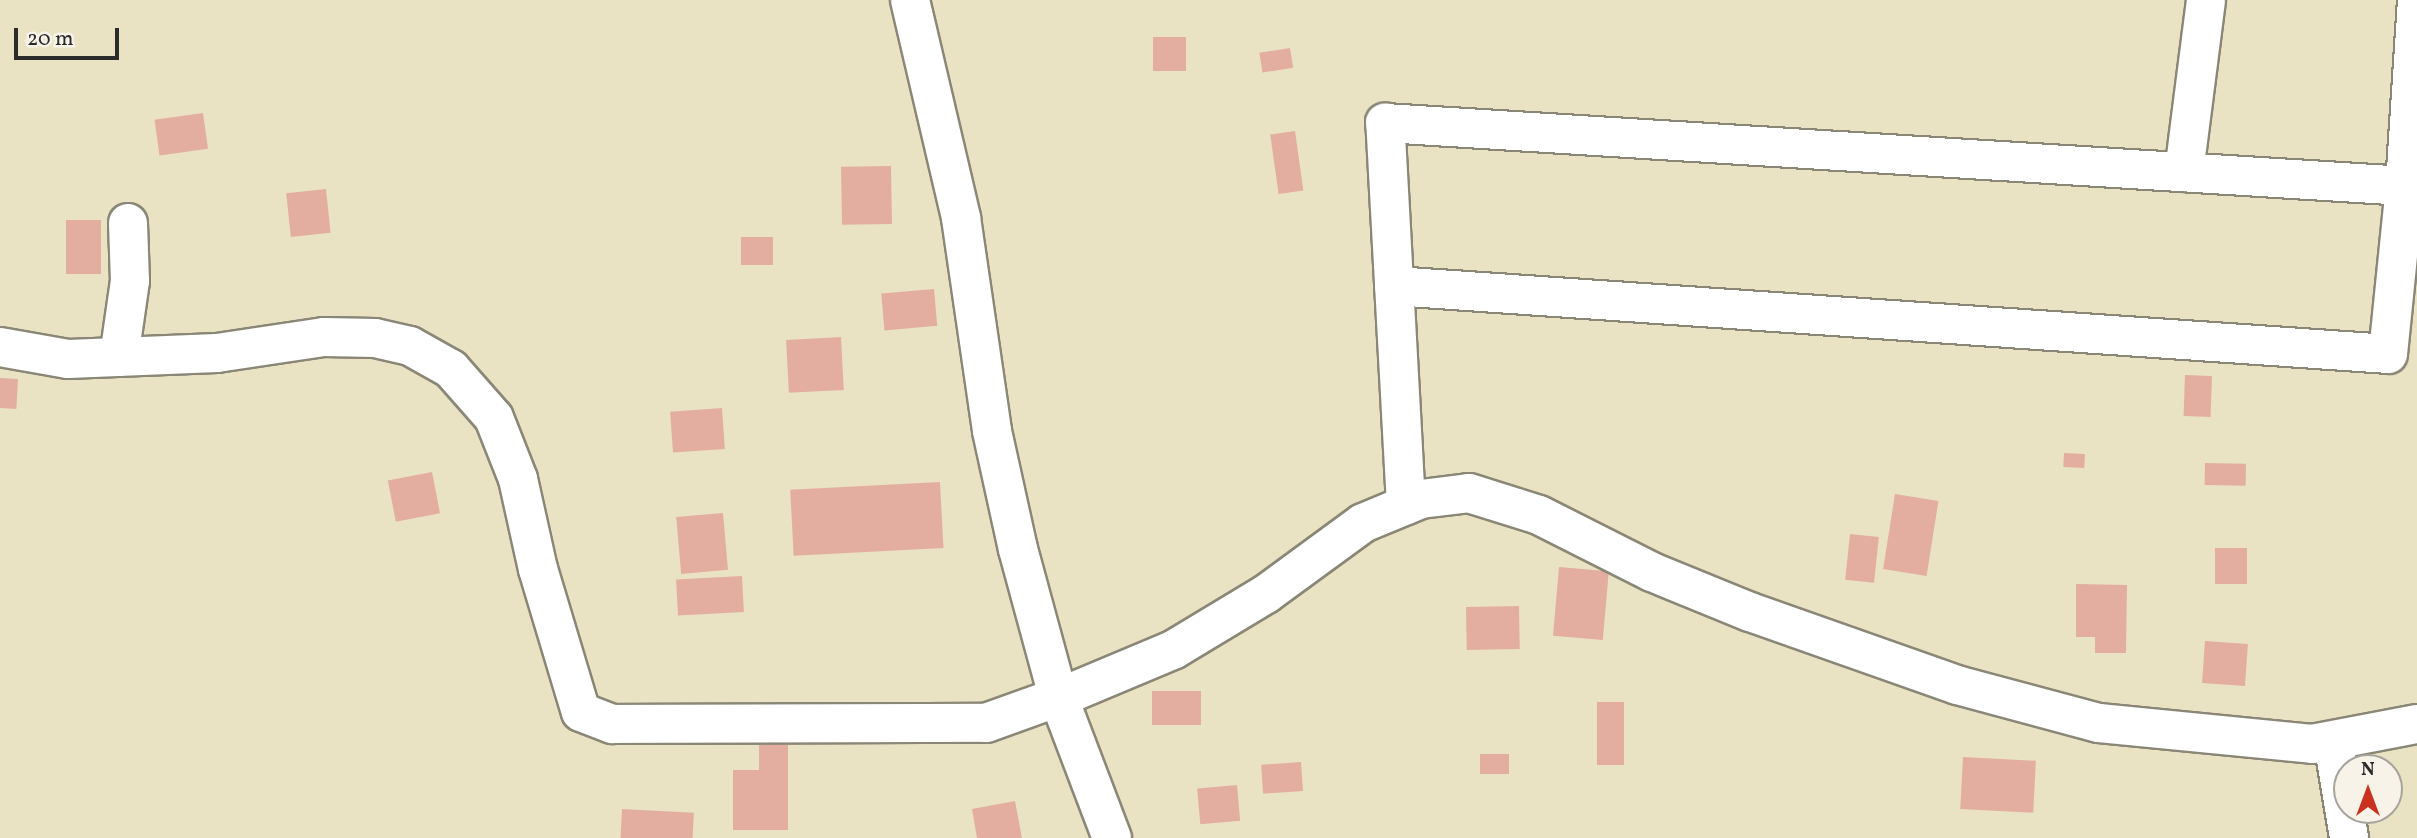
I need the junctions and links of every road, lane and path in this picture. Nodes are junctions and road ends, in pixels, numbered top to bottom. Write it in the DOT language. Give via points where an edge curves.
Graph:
graph roads {
  1 [pos="910,0"];
  2 [pos="2206,0"];
  3 [pos="2417,0"];
  4 [pos="2184,172"];
  5 [pos="2405,186"];
  6 [pos="128,223"];
  7 [pos="1394,286"];
  8 [pos="0,347"];
  9 [pos="119,357"];
  10 [pos="1406,505"];
  11 [pos="1066,694"];
  12 [pos="2417,724"];
  13 [pos="2333,741"];
  14 [pos="1112,838"];
  15 [pos="2349,838"];
  1 -- 11 [label="street" via="961,218 992,431 1018,549"];
  2 -- 4 [label="street"];
  3 -- 5 [label="street"];
  4 -- 5 [label="street"];
  4 -- 7 [label="street" via="1385,123"];
  5 -- 7 [label="street" via="2388,354"];
  6 -- 9 [label="street" via="130,281"];
  7 -- 10 [label="street"];
  8 -- 9 [label="street" via="68,359"];
  9 -- 11 [label="street" via="218,353 324,337 375,338 410,346 451,369 494,418 518,479 538,569 581,712 613,724 986,723"];
  10 -- 11 [label="street" via="1363,523 1266,594 1173,650"];
  10 -- 13 [label="street" via="1469,493 1500,501 1539,514 1652,572 1750,612 1957,685 2099,723 2312,744"];
  11 -- 14 [label="street"];
  12 -- 13 [label="street"];
  13 -- 15 [label="street"];
}
